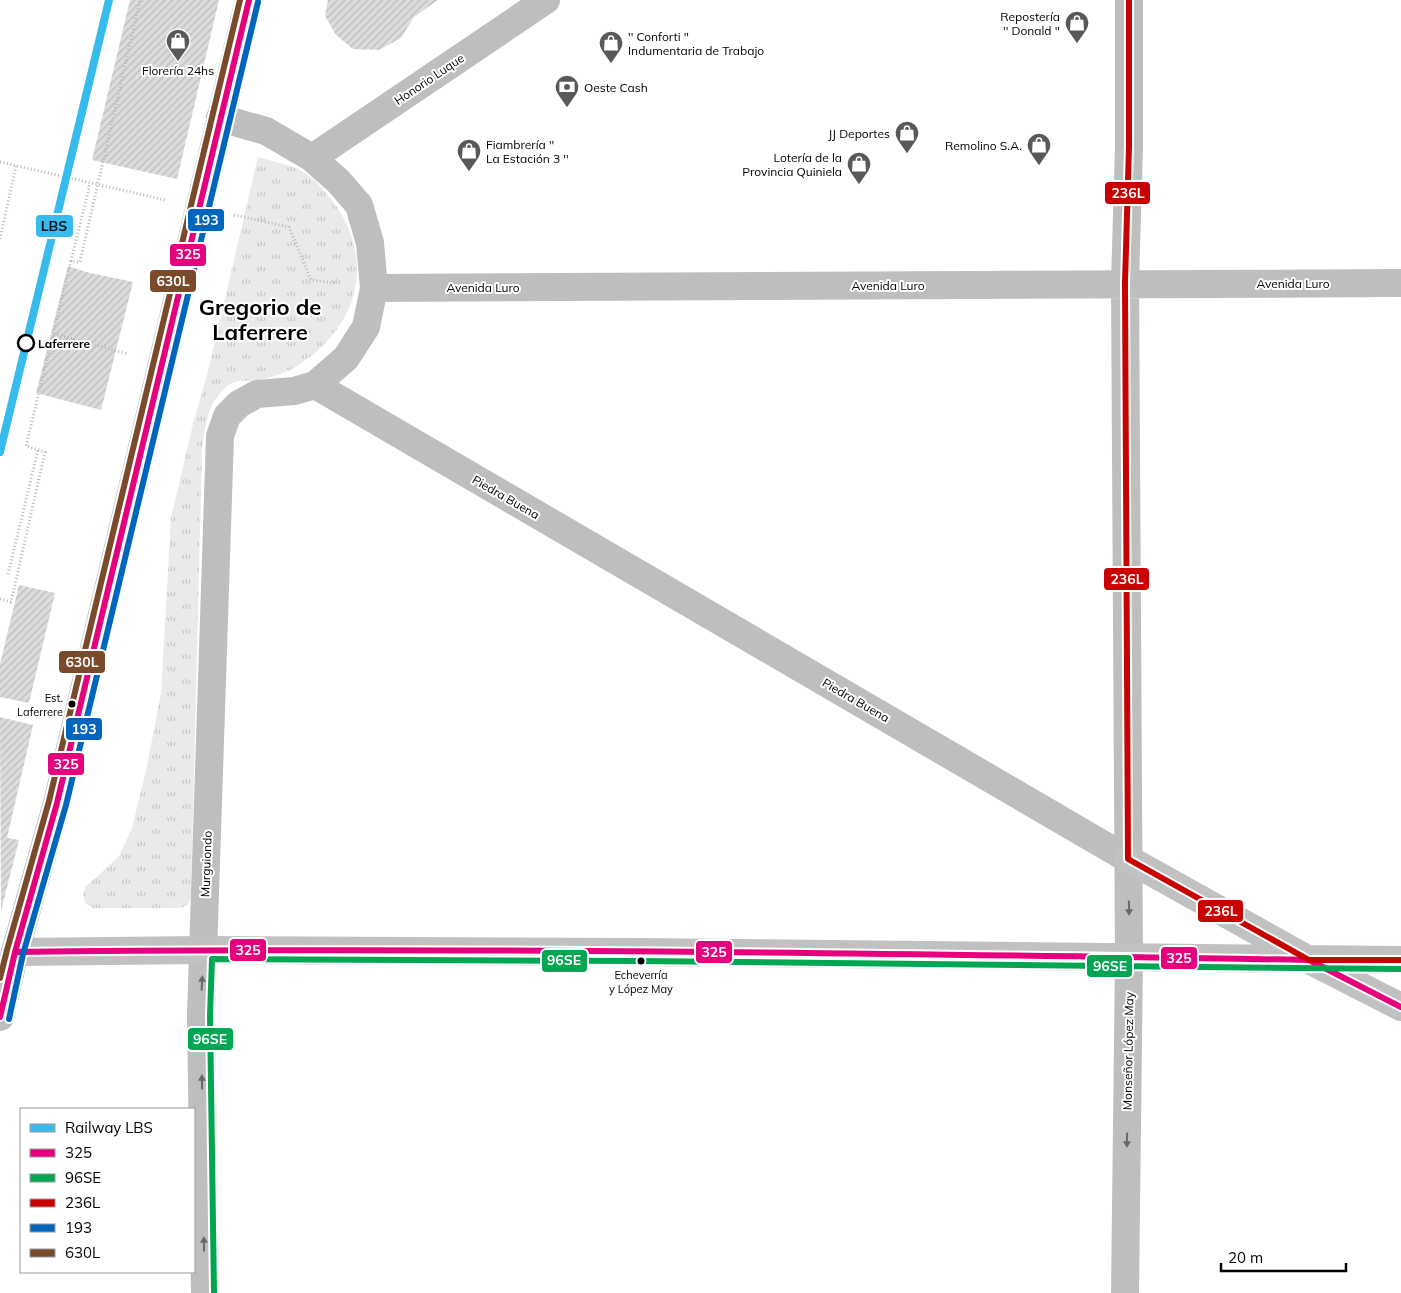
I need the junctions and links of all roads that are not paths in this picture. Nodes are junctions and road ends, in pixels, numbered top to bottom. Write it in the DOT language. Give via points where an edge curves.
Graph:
graph roads {
  1 [pos="249,0"];
  2 [pos="546,0"];
  3 [pos="1129,0"];
  4 [pos="220,118"];
  5 [pos="312,158"];
  6 [pos="1125,283"];
  7 [pos="1401,283"];
  8 [pos="374,288"];
  9 [pos="315,386"];
  10 [pos="1128,859"];
  11 [pos="204,950"];
  12 [pos="15,952"];
  13 [pos="1129,956"];
  14 [pos="1309,960"];
  15 [pos="1401,960"];
  16 [pos="1401,1007"];
  17 [pos="0,1017"];
  18 [pos="205,1293"];
  19 [pos="1125,1293"];
  1 -- 4 [label="main road"];
  2 -- 5 [label="street, Honorio Luque"];
  3 -- 6 [label="street, Monseñor López May"];
  4 -- 5 [label="street" via="266,131"];
  4 -- 12 [label="main road" via="57,803"];
  5 -- 8 [label="street" via="358,205 370,243"];
  6 -- 7 [label="street, Avenida Luro"];
  6 -- 8 [label="street, Avenida Luro"];
  6 -- 10 [label="street, Monseñor López May"];
  8 -- 9 [label="street" via="366,327 346,358"];
  9 -- 10 [label="street, Piedra Buena"];
  9 -- 11 [label="street, Murguiondo" via="294,392 257,394 239,404 227,416 220,436"];
  10 -- 13 [label="street, Monseñor López May, one-way"];
  10 -- 14 [label="street, Piedra Buena"];
  11 -- 12 [label="street"];
  11 -- 13 [label="street"];
  18 -- 11 [label="street, Murguiondo, one-way" via="201,1015"];
  12 -- 17 [label="main road"];
  13 -- 14 [label="street"];
  13 -- 19 [label="street, Monseñor López May, one-way"];
  14 -- 15 [label="street"];
  14 -- 16 [label="street, Piedra Buena"];
}
